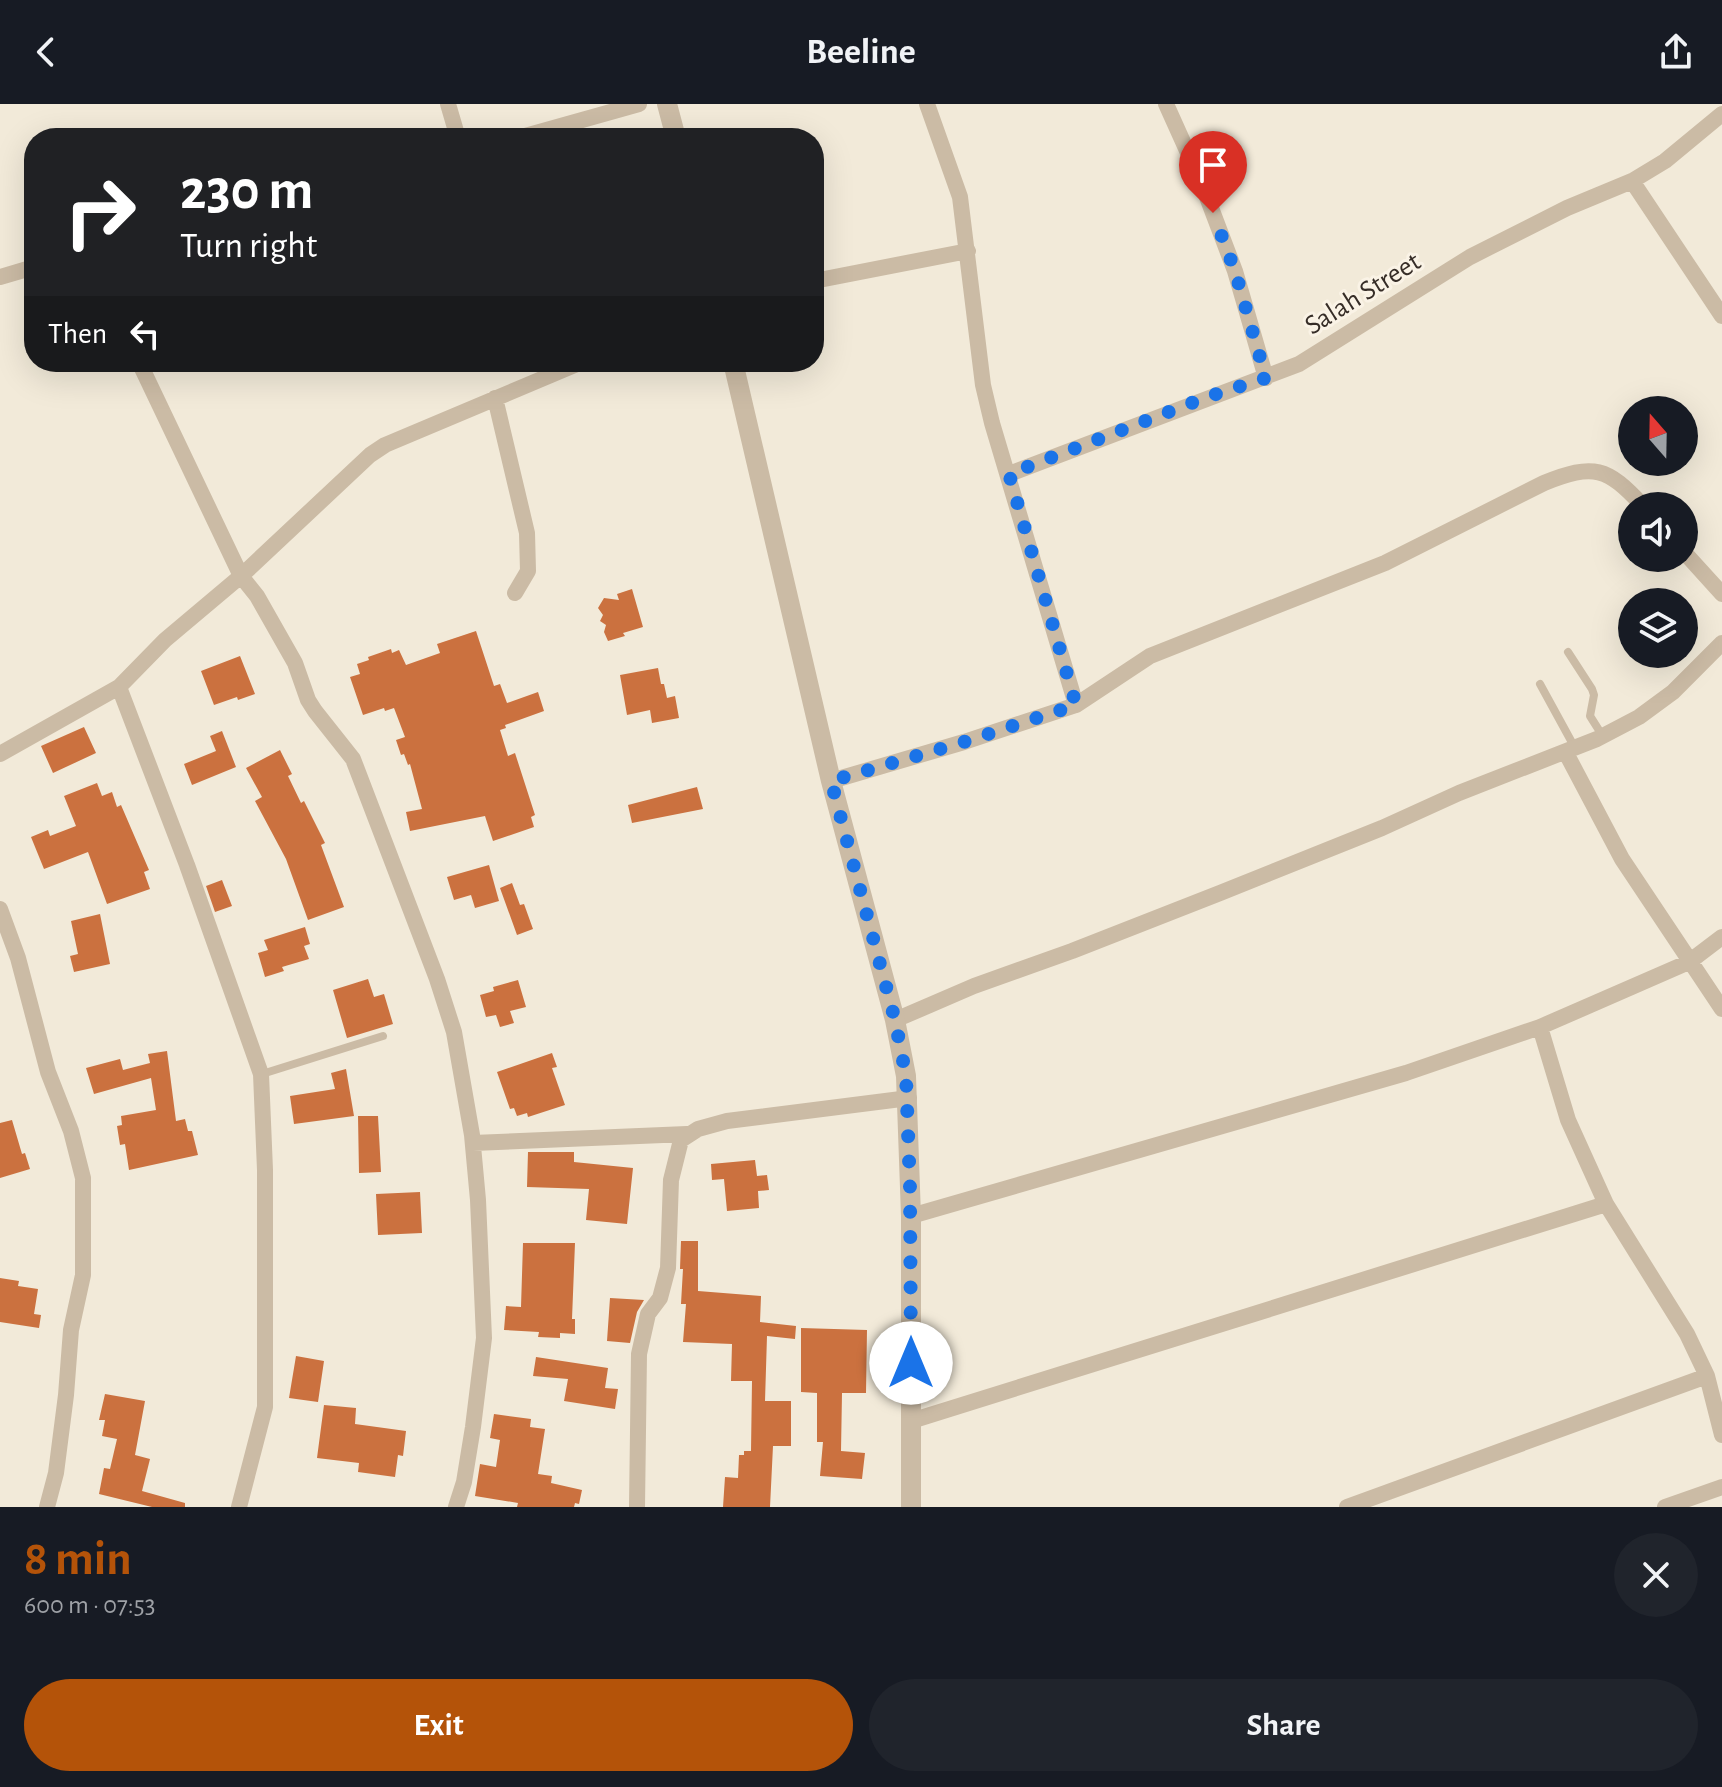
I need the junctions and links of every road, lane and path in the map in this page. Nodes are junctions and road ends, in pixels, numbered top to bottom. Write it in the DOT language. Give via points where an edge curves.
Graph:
graph roads {
  1 [pos="448,104"];
  2 [pos="639,104"];
  3 [pos="667,104"];
  4 [pos="927,104"];
  5 [pos="1166,104"];
  6 [pos="1722,114"];
  7 [pos="455,128"];
  8 [pos="554,128"];
  9 [pos="673,128"];
  10 [pos="1632,181"];
  11 [pos="968,251"];
  12 [pos="24,270"];
  13 [pos="0,277"];
  14 [pos="824,279"];
  15 [pos="1722,316"];
  16 [pos="144,372"];
  17 [pos="558,372"];
  18 [pos="735,372"];
  19 [pos="1266,378"];
  20 [pos="495,398"];
  21 [pos="1009,474"];
  22 [pos="1630,492"];
  23 [pos="1698,567"];
  24 [pos="241,576"];
  25 [pos="515,593"];
  26 [pos="1722,594"];
  27 [pos="1722,643"];
  28 [pos="1568,652"];
  29 [pos="1540,684"];
  30 [pos="119,687"];
  31 [pos="1076,705"];
  32 [pos="1603,736"];
  33 [pos="1571,751"];
  34 [pos="0,754"];
  35 [pos="831,781"];
  36 [pos="0,909"];
  37 [pos="1722,937"];
  38 [pos="1689,962"];
  39 [pos="1722,1009"];
  40 [pos="895,1020"];
  41 [pos="1540,1027"];
  42 [pos="383,1036"];
  43 [pos="261,1074"];
  44 [pos="909,1098"];
  45 [pos="687,1134"];
  46 [pos="473,1143"];
  47 [pos="1606,1204"];
  48 [pos="911,1216"];
  49 [pos="1707,1376"];
  50 [pos="911,1421"];
  51 [pos="1722,1435"];
  52 [pos="1722,1487"];
  53 [pos="47,1507"];
  54 [pos="239,1507"];
  55 [pos="456,1507"];
  56 [pos="637,1507"];
  57 [pos="911,1507"];
  58 [pos="1347,1507"];
  59 [pos="1665,1507"];
  1 -- 7 [label="street"];
  2 -- 8 [label="street"];
  3 -- 9 [label="street"];
  4 -- 11 [label="street" via="960,197"];
  5 -- 19 [label="street" via="1235,271"];
  6 -- 10 [label="street, Salah Street"];
  10 -- 15 [label="street"];
  10 -- 19 [label="street, Salah Street" via="1470,257 1299,364"];
  11 -- 14 [label="street"];
  11 -- 21 [label="street" via="983,385"];
  12 -- 13 [label="street"];
  16 -- 24 [label="street"];
  17 -- 20 [label="street"];
  18 -- 35 [label="street"];
  19 -- 21 [label="street, Salah Street"];
  20 -- 24 [label="street" via="370,455"];
  20 -- 25 [label="street" via="527,533 528,571"];
  21 -- 31 [label="street"];
  22 -- 31 [label="street" via="1608,473 1566,474 1385,563 1150,656"];
  23 -- 26 [label="street"];
  24 -- 30 [label="street"];
  24 -- 46 [label="street" via="289,651 308,700 357,768 454,1032"];
  27 -- 32 [label="street" via="1673,692"];
  28 -- 32 [label="lane" via="1592,689 1590,716"];
  29 -- 33 [label="lane"];
  30 -- 34 [label="street"];
  30 -- 43 [label="street"];
  31 -- 35 [label="street"];
  32 -- 33 [label="street"];
  33 -- 38 [label="street" via="1622,859"];
  33 -- 40 [label="street"];
  35 -- 40 [label="street"];
  36 -- 53 [label="street" via="83,1178 83,1275"];
  37 -- 38 [label="street"];
  38 -- 39 [label="street"];
  38 -- 41 [label="street"];
  40 -- 44 [label="street"];
  41 -- 47 [label="street" via="1568,1120"];
  41 -- 48 [label="street" via="1406,1073"];
  42 -- 43 [label="lane"];
  43 -- 54 [label="street" via="265,1407"];
  44 -- 45 [label="street" via="740,1119"];
  44 -- 48 [label="street"];
  45 -- 46 [label="street"];
  45 -- 56 [label="street" via="677,1149 671,1180 668,1268 660,1298 648,1314 639,1354"];
  46 -- 55 [label="street" via="484,1338 471,1441"];
  47 -- 49 [label="street" via="1687,1334"];
  47 -- 50 [label="street"];
  48 -- 50 [label="street"];
  49 -- 51 [label="street"];
  49 -- 58 [label="street"];
  50 -- 57 [label="street"];
  52 -- 59 [label="street"];
}
